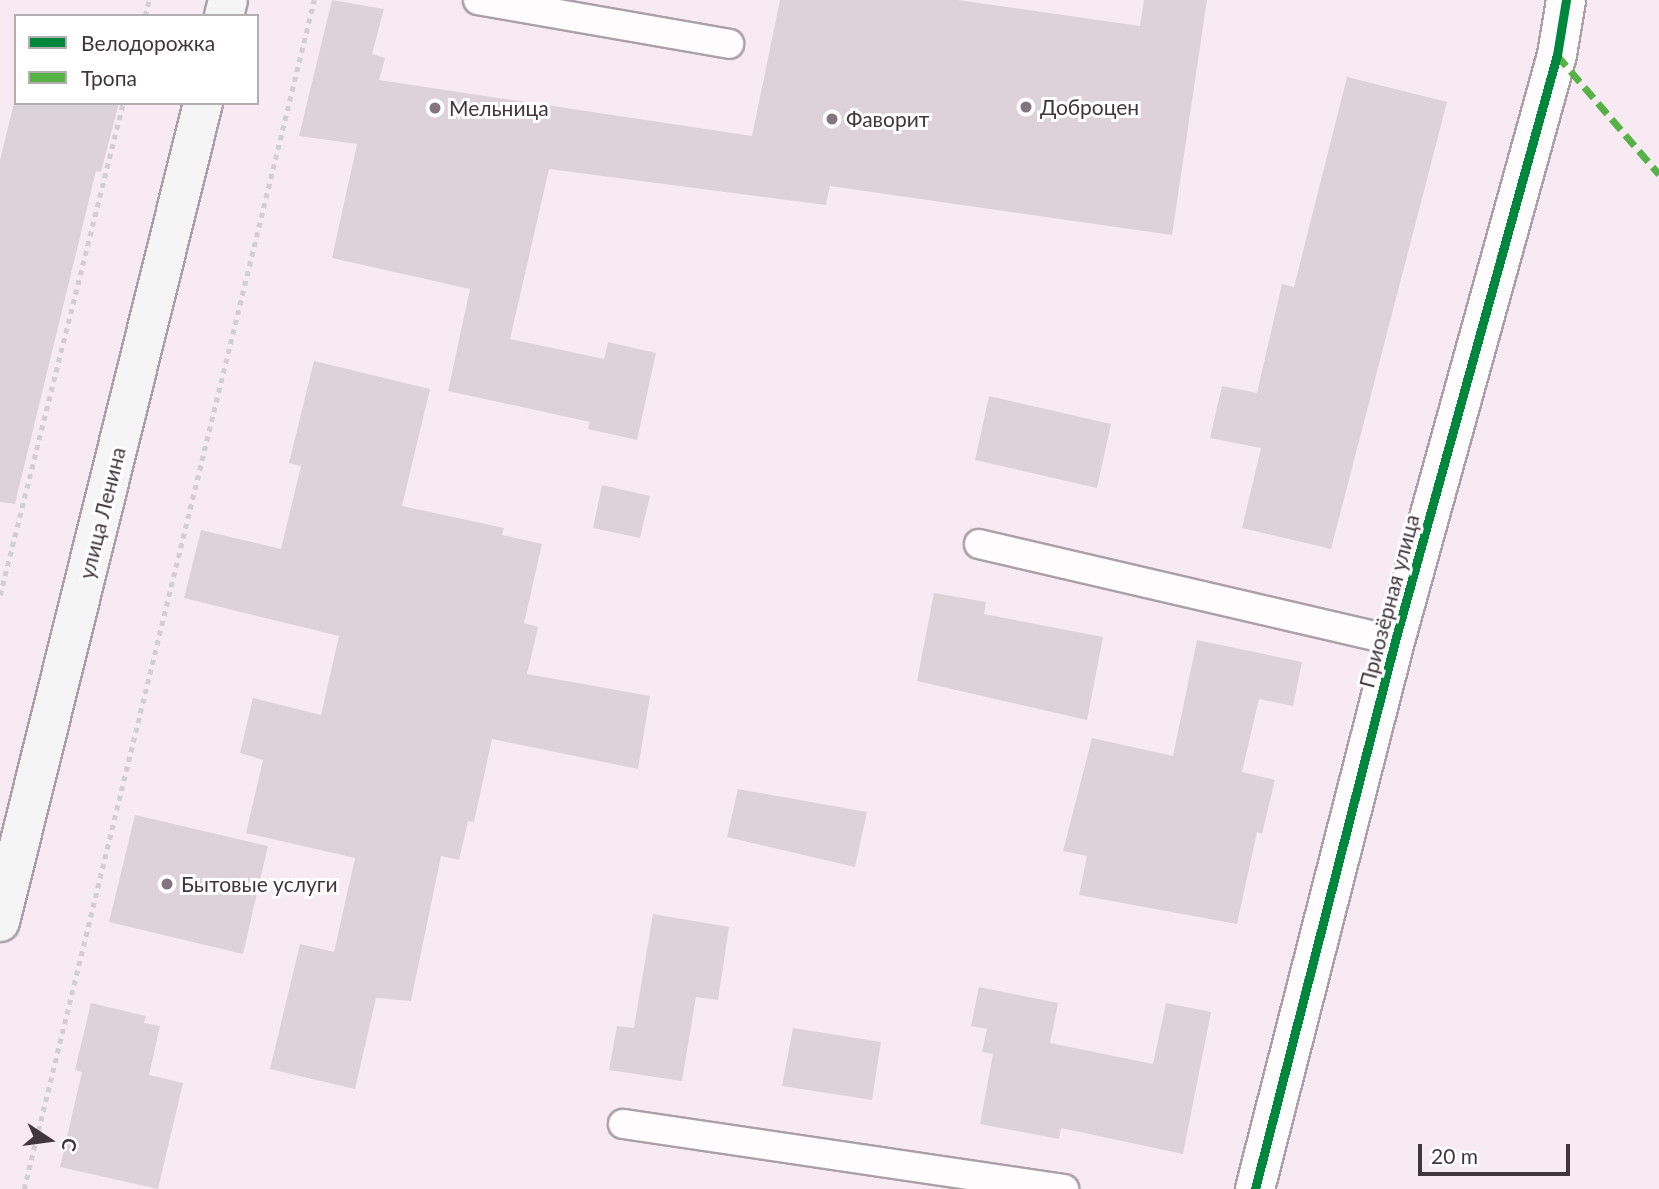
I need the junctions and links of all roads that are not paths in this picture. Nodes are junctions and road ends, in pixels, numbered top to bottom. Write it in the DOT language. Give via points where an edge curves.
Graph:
graph roads {
  1 [pos="478,0"];
  2 [pos="1566,12"];
  3 [pos="729,44"];
  4 [pos="202,105"];
  5 [pos="979,544"];
  6 [pos="1395,641"];
  7 [pos="7,862"];
  8 [pos="0,922"];
  9 [pos="623,1124"];
  10 [pos="1064,1189"];
  11 [pos="1255,1189"];
  1 -- 3 [label="lane"];
  2 -- 6 [label="street, Приозёрная улица"];
  4 -- 7 [label="main road, улица Ленина"];
  5 -- 6 [label="lane"];
  6 -- 11 [label="street, Приозёрная улица"];
  7 -- 8 [label="main road, улица Ленина"];
  9 -- 10 [label="lane"];
}
